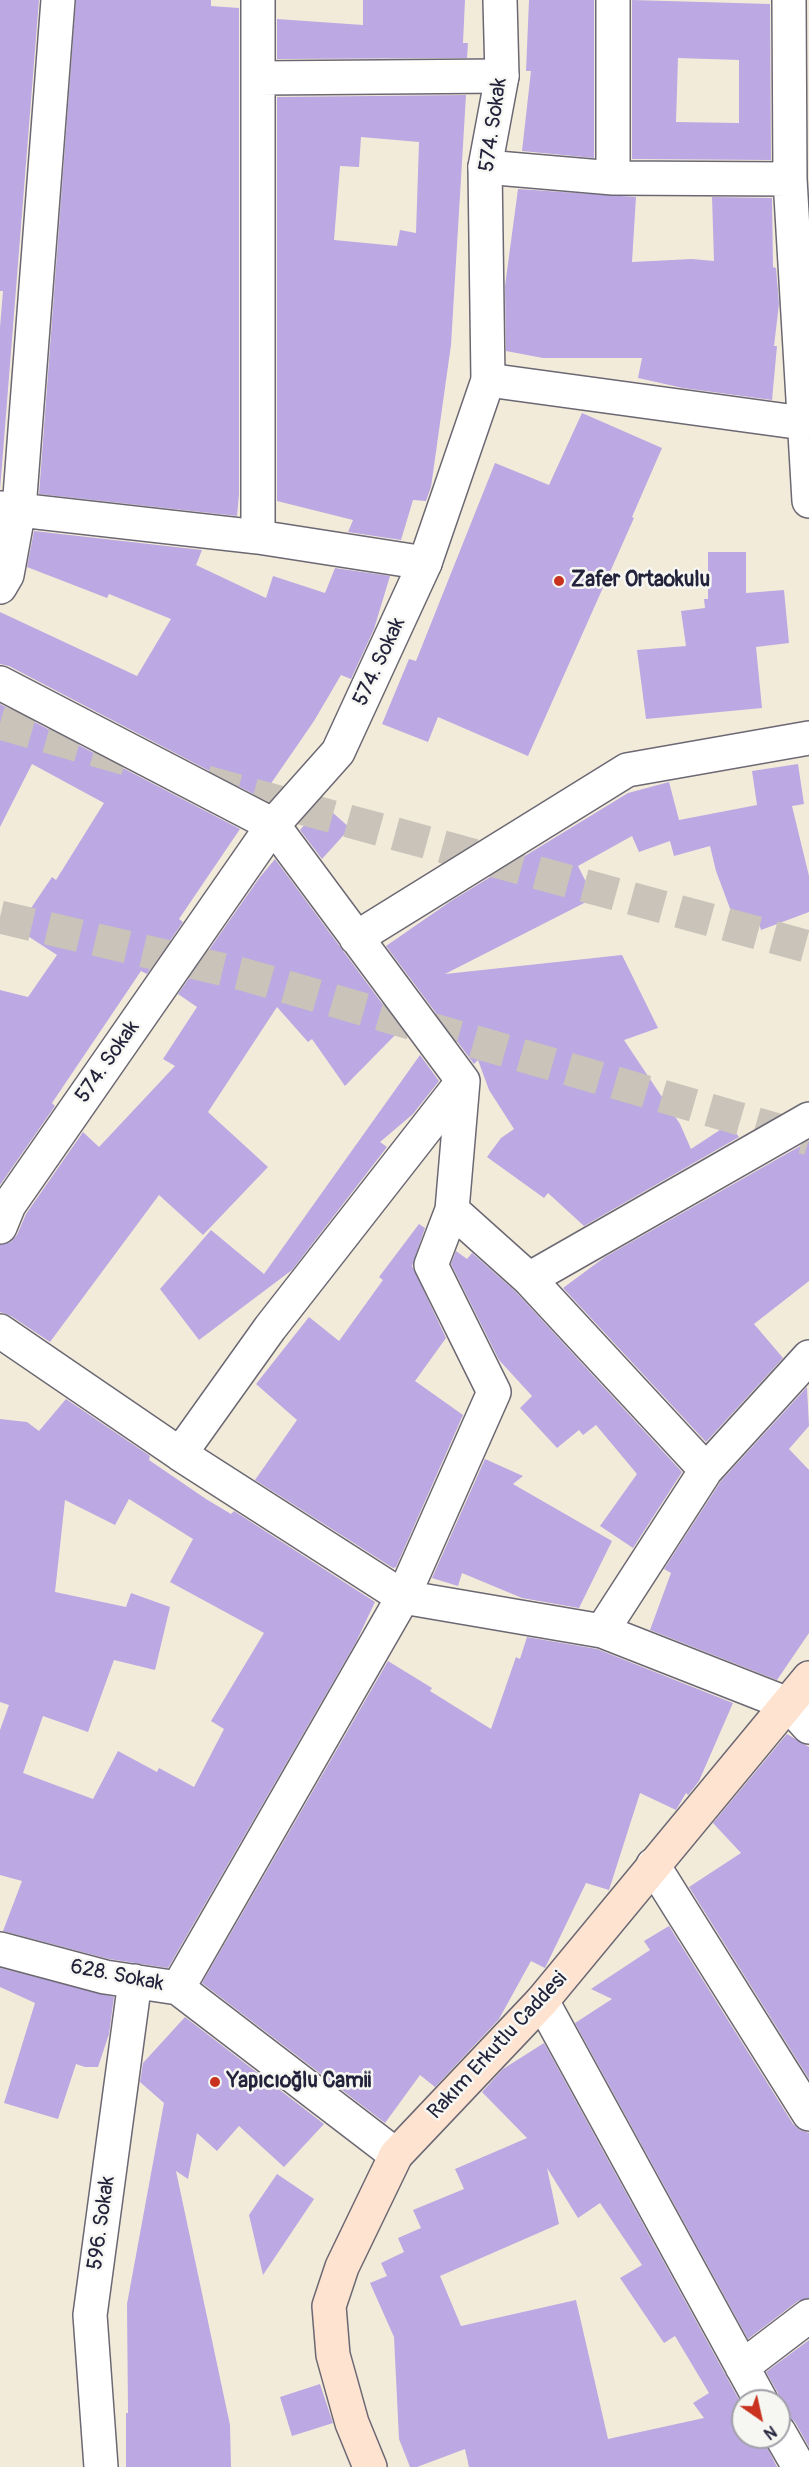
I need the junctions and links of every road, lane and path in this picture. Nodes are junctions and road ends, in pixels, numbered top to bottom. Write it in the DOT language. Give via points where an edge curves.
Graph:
graph roads {
  1 [pos="58,0"];
  2 [pos="258,0"];
  3 [pos="500,0"];
  4 [pos="613,0"];
  5 [pos="789,0"];
  6 [pos="502,76"];
  7 [pos="260,78"];
  8 [pos="485,167"];
  9 [pos="613,178"];
  10 [pos="790,179"];
  11 [pos="488,380"];
  12 [pos="806,422"];
  13 [pos="809,501"];
  14 [pos="10,509"];
  15 [pos="258,537"];
  16 [pos="425,563"];
  17 [pos="0,587"];
  18 [pos="0,683"];
  19 [pos="809,738"];
  20 [pos="273,825"];
  21 [pos="356,938"];
  22 [pos="463,1081"];
  23 [pos="809,1119"];
  24 [pos="452,1210"];
  25 [pos="3,1212"];
  26 [pos="528,1279"];
  27 [pos="0,1330"];
  28 [pos="809,1357"];
  29 [pos="180,1454"];
  30 [pos="706,1470"];
  31 [pos="403,1597"];
  32 [pos="602,1631"];
  33 [pos="809,1678"];
  34 [pos="799,1715"];
  35 [pos="653,1865"];
  36 [pos="0,1949"];
  37 [pos="135,1981"];
  38 [pos="178,1988"];
  39 [pos="542,2001"];
  40 [pos="809,2114"];
  41 [pos="396,2155"];
  42 [pos="809,2316"];
  43 [pos="741,2367"];
  44 [pos="754,2389"];
  45 [pos="789,2449"];
  46 [pos="101,2467"];
  47 [pos="370,2467"];
  48 [pos="799,2467"];
  1 -- 14 [label="street"];
  2 -- 7 [label="street"];
  3 -- 6 [label="street, 574. Sokak"];
  4 -- 9 [label="street"];
  5 -- 10 [label="street"];
  6 -- 7 [label="street"];
  6 -- 8 [label="street, 574. Sokak"];
  7 -- 15 [label="street"];
  8 -- 9 [label="street"];
  8 -- 11 [label="street, 574. Sokak"];
  9 -- 10 [label="street"];
  10 -- 12 [label="street"];
  11 -- 12 [label="street"];
  11 -- 16 [label="street, 574. Sokak"];
  12 -- 13 [label="street"];
  14 -- 15 [label="street"];
  14 -- 17 [label="street" via="7,576"];
  15 -- 16 [label="street"];
  16 -- 20 [label="street, 574. Sokak" via="338,752"];
  18 -- 20 [label="street"];
  19 -- 21 [label="street" via="627,770"];
  20 -- 21 [label="street"];
  20 -- 25 [label="street, 574. Sokak"];
  21 -- 22 [label="street"];
  22 -- 24 [label="street"];
  22 -- 29 [label="street" via="270,1328"];
  23 -- 26 [label="street"];
  24 -- 26 [label="street"];
  24 -- 31 [label="street" via="431,1265 494,1392"];
  26 -- 30 [label="street"];
  27 -- 29 [label="street"];
  28 -- 30 [label="street"];
  29 -- 31 [label="street"];
  30 -- 32 [label="street"];
  31 -- 32 [label="street"];
  31 -- 38 [label="street"];
  32 -- 34 [label="street"];
  33 -- 34 [label="main road, Rakım Erkutlu Caddesi"];
  34 -- 35 [label="main road, Rakım Erkutlu Caddesi"];
  35 -- 39 [label="main road, Rakım Erkutlu Caddesi"];
  35 -- 40 [label="street"];
  36 -- 37 [label="street, 628. Sokak" via="105,1977"];
  37 -- 38 [label="street, 628. Sokak"];
  37 -- 46 [label="street, 596. Sokak" via="90,2315"];
  38 -- 41 [label="street, 628. Sokak"];
  39 -- 41 [label="main road, Rakım Erkutlu Caddesi"];
  39 -- 43 [label="street"];
  41 -- 47 [label="main road, Rakım Erkutlu Caddesi" via="342,2267 329,2306 333,2355 352,2423"];
  42 -- 43 [label="street"];
  43 -- 44 [label="street"];
  45 -- 48 [label="street"];
}
